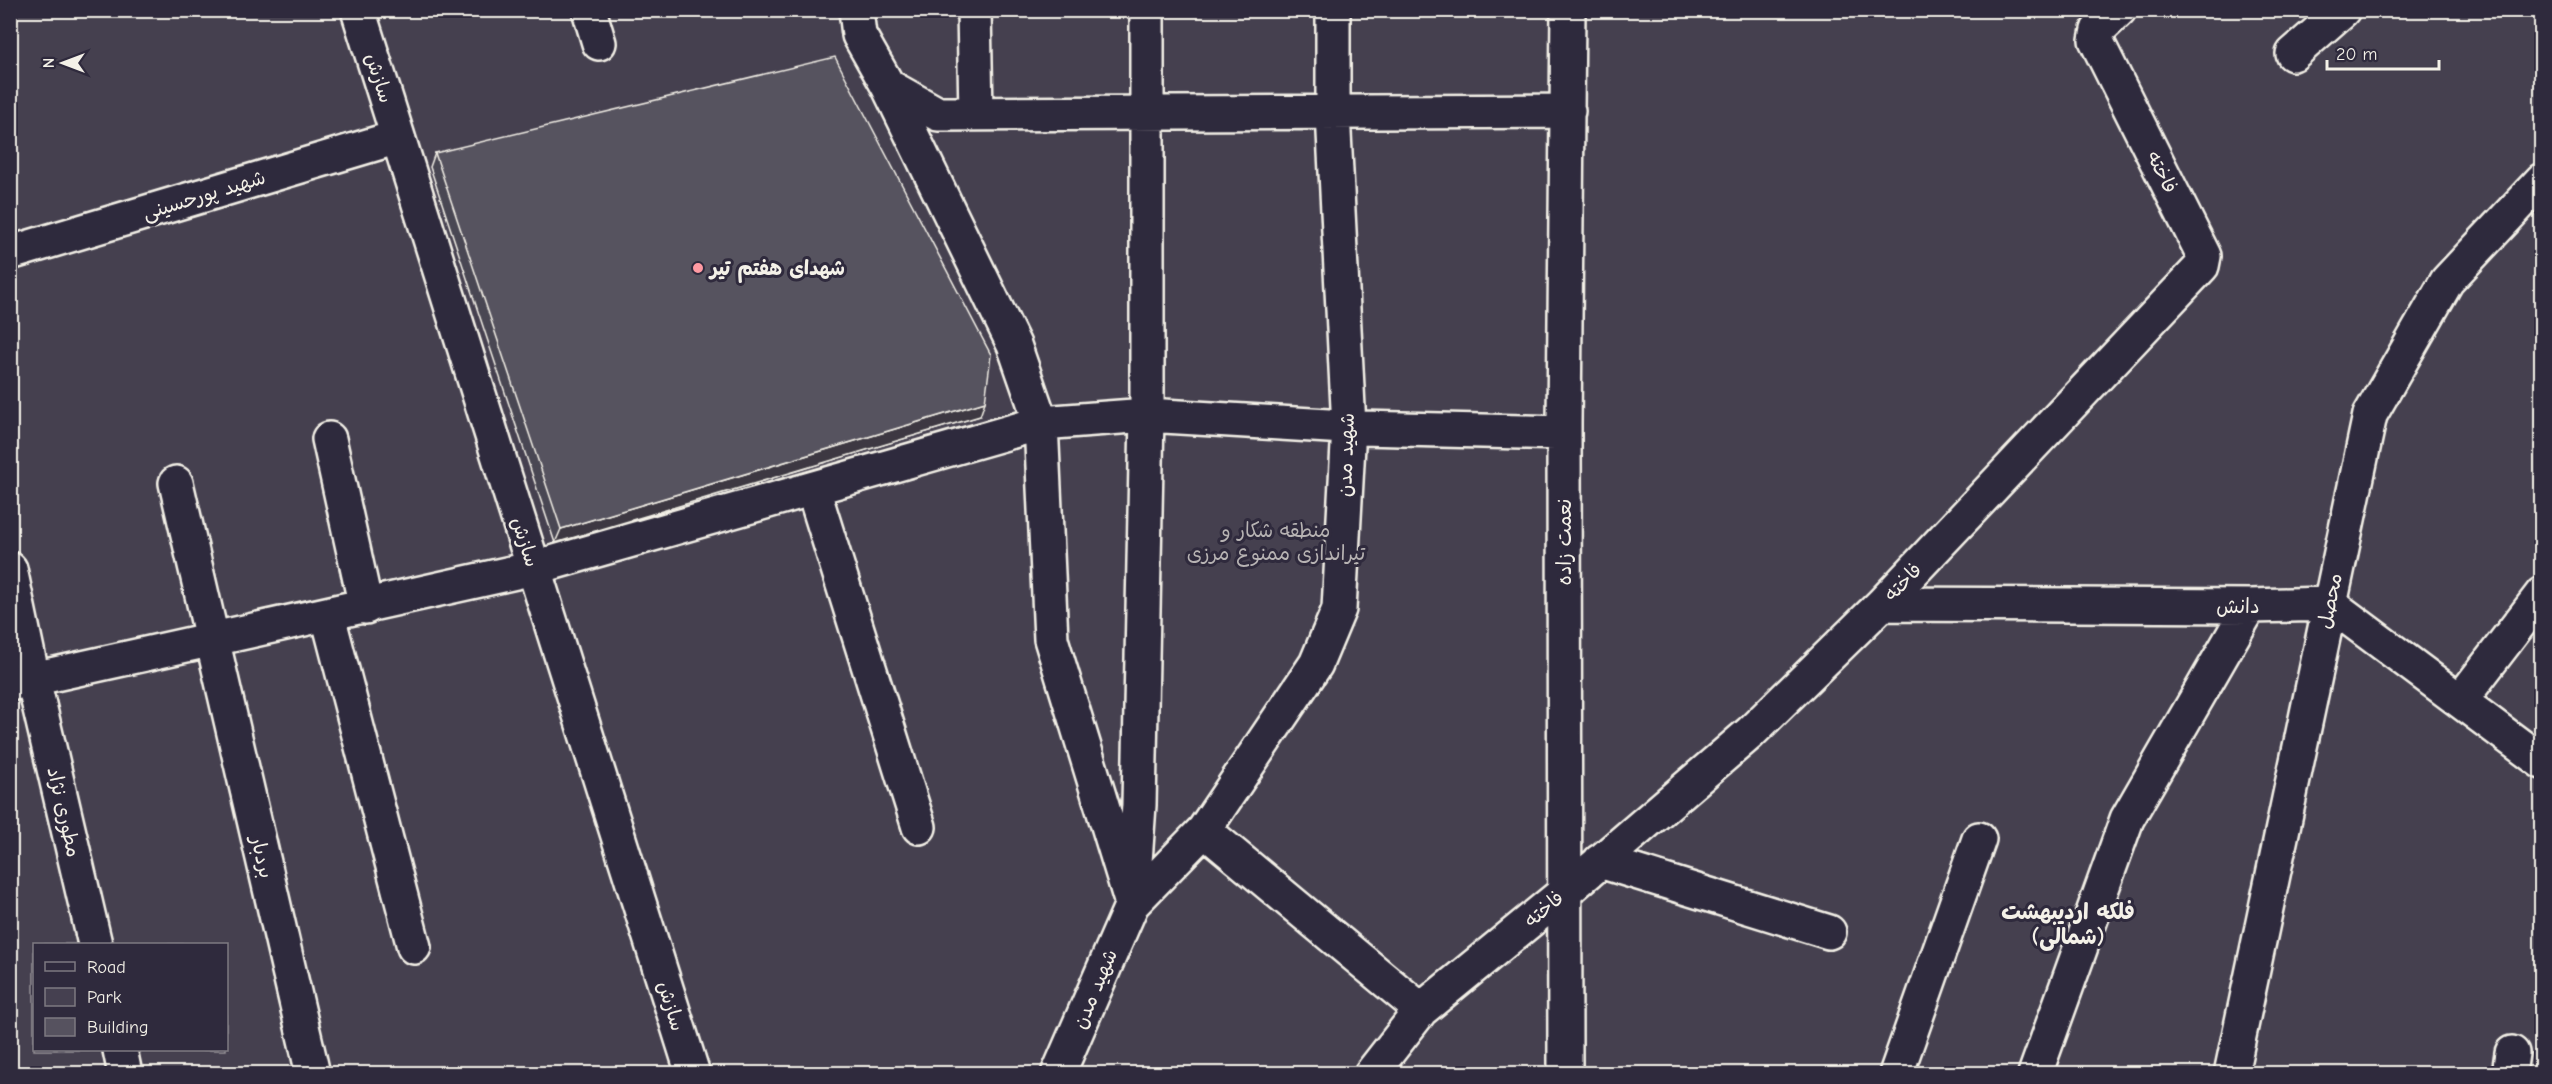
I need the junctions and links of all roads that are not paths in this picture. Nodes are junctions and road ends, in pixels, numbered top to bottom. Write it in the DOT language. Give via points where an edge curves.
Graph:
graph roads {
  1 [pos="358,10"];
  2 [pos="588,10"];
  3 [pos="856,10"];
  4 [pos="974,10"];
  5 [pos="1147,10"];
  6 [pos="1333,10"];
  7 [pos="1568,10"];
  8 [pos="2119,10"];
  9 [pos="2343,10"];
  10 [pos="599,43"];
  11 [pos="2293,54"];
  12 [pos="888,86"];
  13 [pos="1568,111"];
  14 [pos="1333,113"];
  15 [pos="976,114"];
  16 [pos="1147,114"];
  17 [pos="398,137"];
  18 [pos="2541,180"];
  19 [pos="10,253"];
  20 [pos="1147,415"];
  21 [pos="1041,423"];
  22 [pos="1349,427"];
  23 [pos="1564,433"];
  24 [pos="329,439"];
  25 [pos="176,483"];
  26 [pos="813,489"];
  27 [pos="534,568"];
  28 [pos="10,569"];
  29 [pos="2541,594"];
  30 [pos="1882,604"];
  31 [pos="2330,604"];
  32 [pos="2250,606"];
  33 [pos="366,607"];
  34 [pos="328,616"];
  35 [pos="212,640"];
  36 [pos="22,682"];
  37 [pos="2460,701"];
  38 [pos="2541,762"];
  39 [pos="919,827"];
  40 [pos="1204,830"];
  41 [pos="1978,839"];
  42 [pos="1600,861"];
  43 [pos="1564,892"];
  44 [pos="1132,904"];
  45 [pos="1829,932"];
  46 [pos="94,943"];
  47 [pos="414,947"];
  48 [pos="1421,1010"];
  49 [pos="120,1051"];
  50 [pos="125,1074"];
  51 [pos="313,1074"];
  52 [pos="693,1074"];
  53 [pos="1058,1074"];
  54 [pos="1371,1074"];
  55 [pos="1565,1074"];
  56 [pos="1896,1074"];
  57 [pos="2035,1074"];
  58 [pos="2231,1074"];
  1 -- 17 [label="street, سازش"];
  2 -- 10 [label="street"];
  3 -- 12 [label="street" via="860,35"];
  4 -- 15 [label="street"];
  5 -- 16 [label="street, شهید مدن"];
  6 -- 14 [label="street, شهید مدن"];
  7 -- 13 [label="street, نعمت زاده"];
  8 -- 30 [label="street, فاخته" via="2098,30 2097,40 2204,262"];
  9 -- 11 [label="street"];
  12 -- 15 [label="street" via="938,114"];
  12 -- 21 [label="street" via="1014,345"];
  13 -- 14 [label="street"];
  13 -- 23 [label="street, نعمت زاده"];
  14 -- 16 [label="street"];
  14 -- 22 [label="street, شهید مدن"];
  15 -- 16 [label="street"];
  16 -- 20 [label="street, شهید مدن"];
  17 -- 19 [label="street, شهید پورحسینی"];
  17 -- 27 [label="street, سازش"];
  18 -- 31 [label="street, محصل" via="2447,281 2370,415"];
  20 -- 21 [label="street"];
  20 -- 22 [label="street"];
  20 -- 44 [label="street, شهید مدن" via="1139,806"];
  21 -- 26 [label="street"];
  21 -- 44 [label="street" via="1051,639"];
  22 -- 23 [label="street"];
  22 -- 40 [label="street, شهید مدن" via="1339,609 1316,664"];
  23 -- 43 [label="street, نعمت زاده"];
  24 -- 33 [label="street"];
  25 -- 35 [label="street, بردبار"];
  26 -- 27 [label="street"];
  26 -- 39 [label="street"];
  27 -- 33 [label="street"];
  27 -- 52 [label="street, سازش"];
  28 -- 36 [label="street, مطوری نژاد"];
  29 -- 37 [label="street"];
  30 -- 32 [label="street, دانش"];
  30 -- 42 [label="street, فاخته" via="1750,733"];
  31 -- 32 [label="street, دانش"];
  31 -- 37 [label="street"];
  31 -- 58 [label="street, محصل"];
  32 -- 57 [label="street" via="2127,819"];
  33 -- 34 [label="street"];
  34 -- 35 [label="street"];
  34 -- 47 [label="street"];
  35 -- 36 [label="street"];
  35 -- 51 [label="street, بردبار"];
  36 -- 46 [label="street, مطوری نژاد"];
  37 -- 38 [label="street"];
  40 -- 44 [label="street, شهید مدن"];
  40 -- 48 [label="street"];
  41 -- 56 [label="street"];
  42 -- 43 [label="street, فاخته"];
  42 -- 45 [label="street"];
  43 -- 48 [label="street, فاخته"];
  43 -- 55 [label="street, نعمت زاده"];
  44 -- 53 [label="street, شهید مدن"];
  48 -- 54 [label="street, فاخته"];
  49 -- 50 [label="street"];
}
